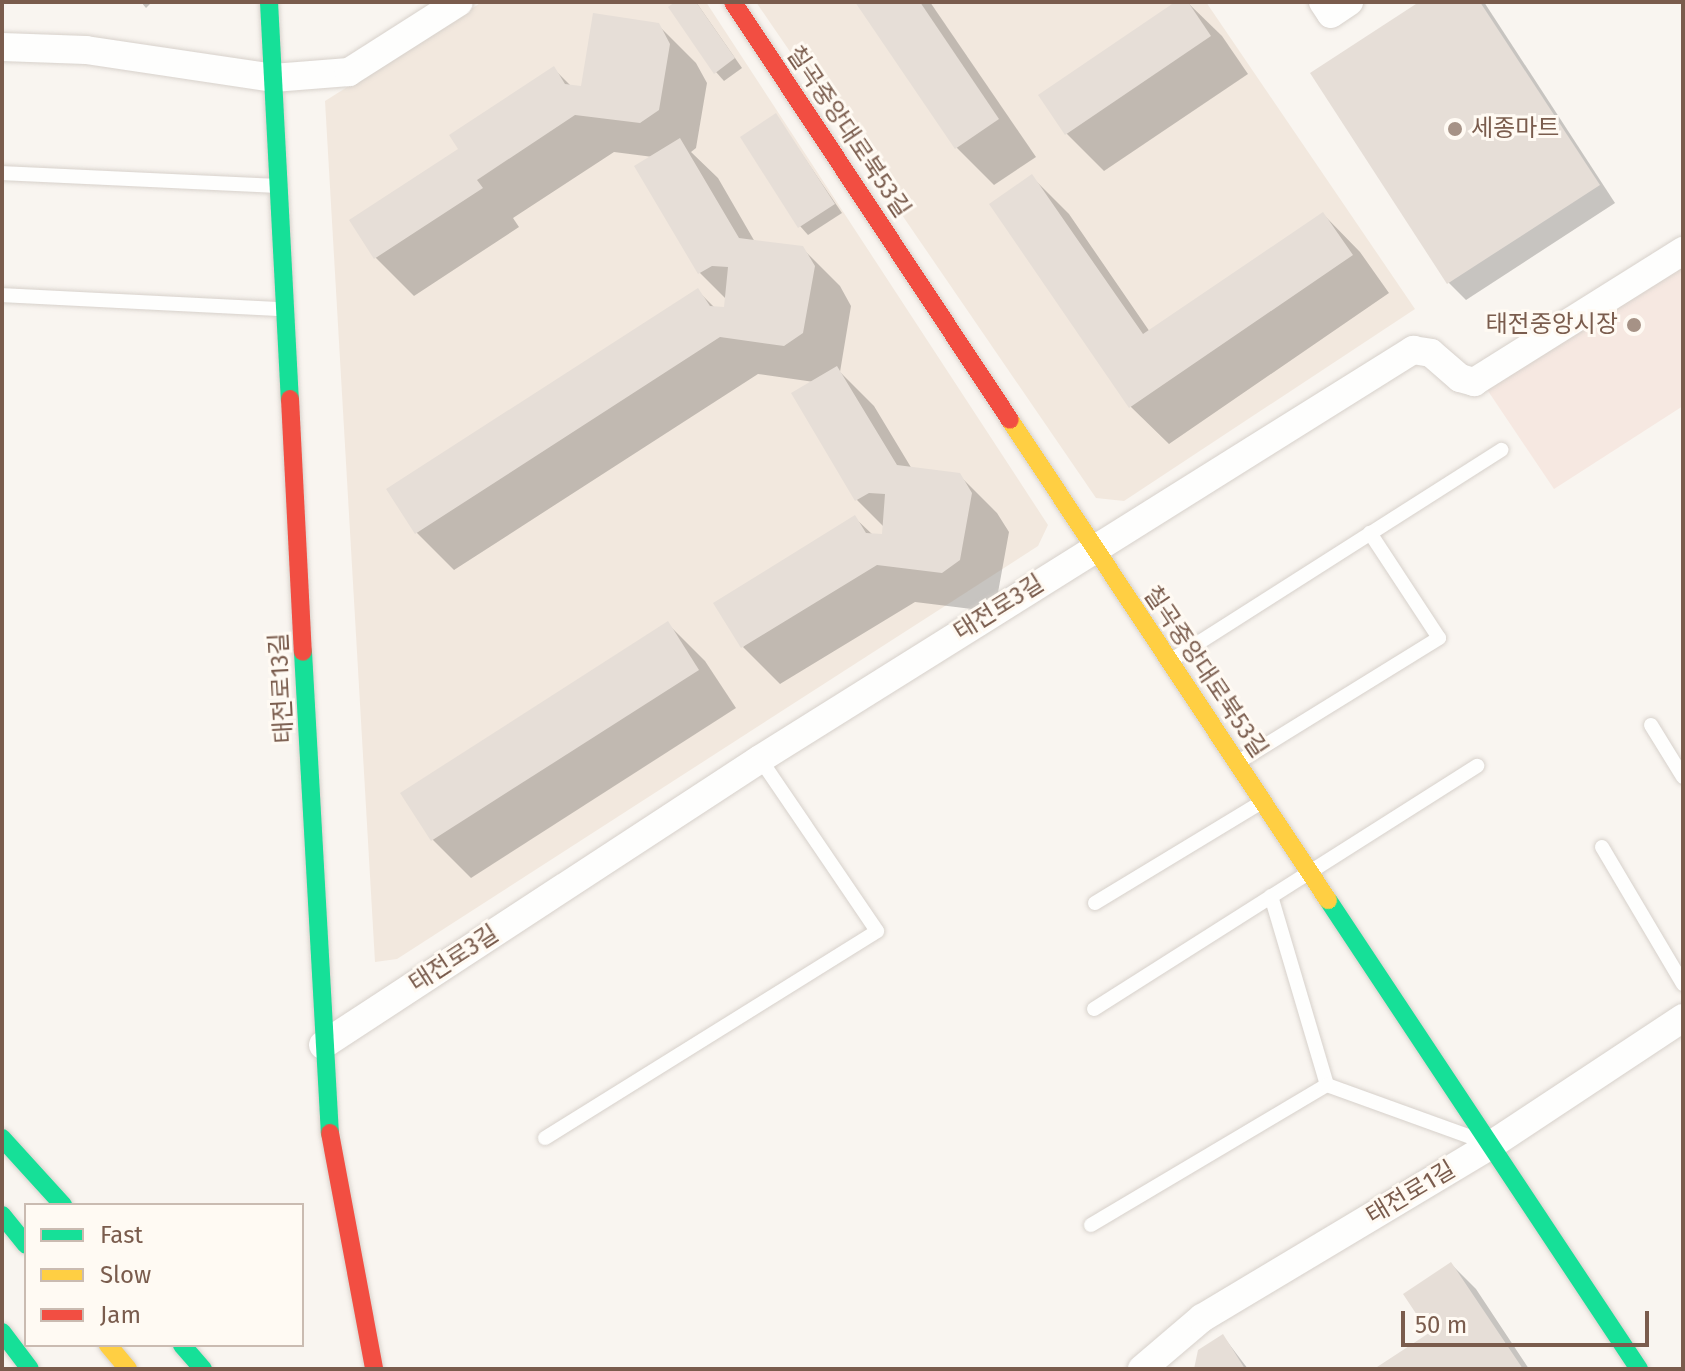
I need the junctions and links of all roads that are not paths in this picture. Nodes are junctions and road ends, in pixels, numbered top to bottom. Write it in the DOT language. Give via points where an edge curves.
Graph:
graph roads {
  1 [pos="269,2"];
  2 [pos="459,2"];
  3 [pos="733,2"];
  4 [pos="1323,2"];
  5 [pos="1349,2"];
  6 [pos="2,47"];
  7 [pos="273,78"];
  8 [pos="2,173"];
  9 [pos="281,187"];
  10 [pos="1683,251"];
  11 [pos="2,295"];
  12 [pos="288,310"];
  13 [pos="1501,450"];
  14 [pos="1370,533"];
  15 [pos="1094,548"];
  16 [pos="1169,662"];
  17 [pos="1651,725"];
  18 [pos="760,759"];
  19 [pos="1237,763"];
  20 [pos="1477,766"];
  21 [pos="1683,777"];
  22 [pos="1262,802"];
  23 [pos="1602,847"];
  24 [pos="1309,873"];
  25 [pos="1271,896"];
  26 [pos="1095,903"];
  27 [pos="1683,984"];
  28 [pos="1094,1009"];
  29 [pos="1683,1018"];
  30 [pos="323,1045"];
  31 [pos="1327,1085"];
  32 [pos="2,1138"];
  33 [pos="545,1138"];
  34 [pos="1491,1145"];
  35 [pos="61,1203"];
  36 [pos="2,1215"];
  37 [pos="1091,1225"];
  38 [pos="24,1242"];
  39 [pos="2,1332"];
  40 [pos="110,1347"];
  41 [pos="184,1347"];
  42 [pos="1146,1368"];
  43 [pos="30,1369"];
  44 [pos="128,1369"];
  45 [pos="203,1369"];
  46 [pos="374,1369"];
  47 [pos="1639,1369"];
  1 -- 7 [label="street, 태전로13길"];
  2 -- 7 [label="street" via="349,72"];
  3 -- 15 [label="street, 칠곡중앙대로북53길"];
  4 -- 5 [label="street" via="1331,14"];
  6 -- 7 [label="street" via="86,50"];
  7 -- 9 [label="street, 태전로13길"];
  8 -- 9 [label="lane"];
  9 -- 12 [label="street, 태전로13길"];
  10 -- 15 [label="street, 태전로3길" via="1474,382 1460,378 1431,353 1413,350"];
  11 -- 12 [label="lane"];
  12 -- 30 [label="street, 태전로13길"];
  13 -- 14 [label="lane"];
  14 -- 16 [label="lane"];
  14 -- 19 [label="lane" via="1439,638"];
  15 -- 16 [label="street, 칠곡중앙대로북53길"];
  15 -- 18 [label="street, 태전로3길"];
  16 -- 19 [label="street, 칠곡중앙대로북53길"];
  17 -- 21 [label="lane"];
  18 -- 30 [label="street, 태전로3길"];
  18 -- 33 [label="lane" via="877,931"];
  19 -- 22 [label="street, 칠곡중앙대로북53길"];
  20 -- 24 [label="lane"];
  22 -- 24 [label="street, 칠곡중앙대로북53길"];
  22 -- 26 [label="lane"];
  23 -- 27 [label="lane"];
  24 -- 25 [label="lane"];
  24 -- 34 [label="street, 칠곡중앙대로북53길"];
  25 -- 28 [label="lane"];
  25 -- 31 [label="lane"];
  29 -- 34 [label="street, 태전로1길"];
  30 -- 46 [label="street, 태전로13길" via="331,1144"];
  31 -- 34 [label="lane"];
  31 -- 37 [label="lane"];
  32 -- 35 [label="street"];
  34 -- 42 [label="street, 태전로1길" via="1202,1318"];
  34 -- 47 [label="street, 칠곡중앙대로북53길"];
  36 -- 38 [label="street"];
  39 -- 43 [label="street"];
  40 -- 44 [label="street"];
  41 -- 45 [label="street"];
}
